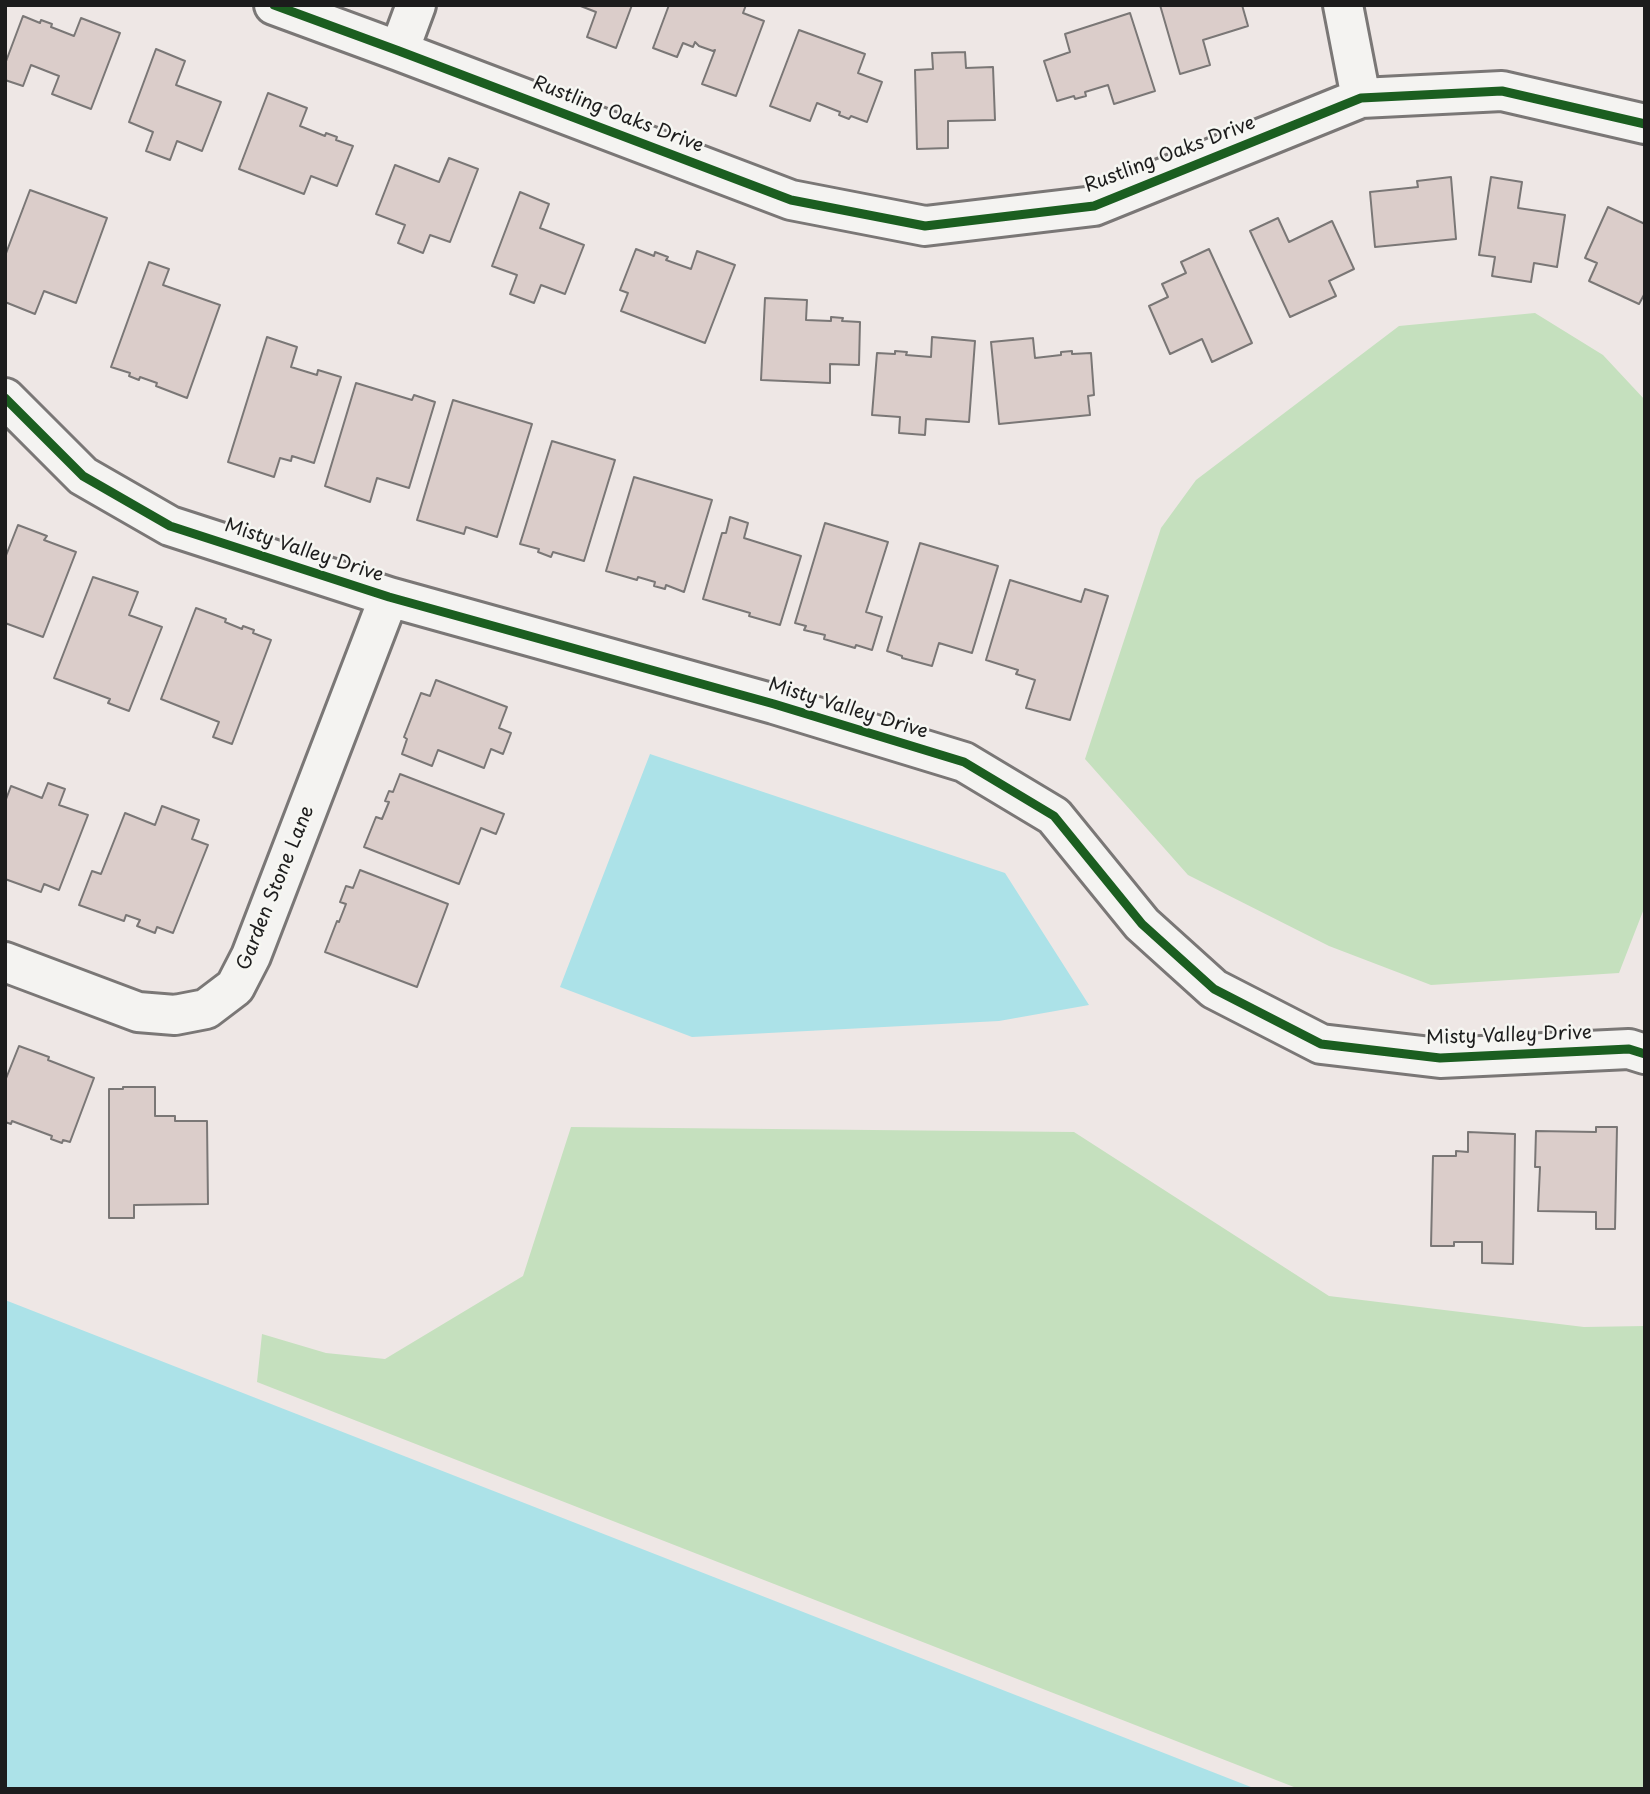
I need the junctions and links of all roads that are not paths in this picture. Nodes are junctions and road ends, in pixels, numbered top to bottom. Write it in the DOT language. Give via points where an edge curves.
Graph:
graph roads {
  1 [pos="274,5"];
  2 [pos="416,5"];
  3 [pos="1343,5"];
  4 [pos="399,51"];
  5 [pos="1361,98"];
  6 [pos="1644,122"];
  7 [pos="5,398"];
  8 [pos="389,597"];
  9 [pos="5,962"];
  10 [pos="1645,1054"];
  1 -- 4 [label="street, Rustling Oaks Drive"];
  2 -- 4 [label="street"];
  3 -- 5 [label="street"];
  4 -- 5 [label="street, Rustling Oaks Drive" via="791,200 925,226 1094,206"];
  5 -- 6 [label="street, Rustling Oaks Drive" via="1502,91"];
  7 -- 8 [label="street, Misty Valley Drive" via="83,476 170,526"];
  8 -- 9 [label="street, Garden Stone Lane" via="251,956 234,987 206,1009 175,1015 138,1012"];
  8 -- 10 [label="street, Misty Valley Drive" via="964,762 1054,816 1142,924 1214,989 1321,1044 1440,1058 1629,1049"];
}
